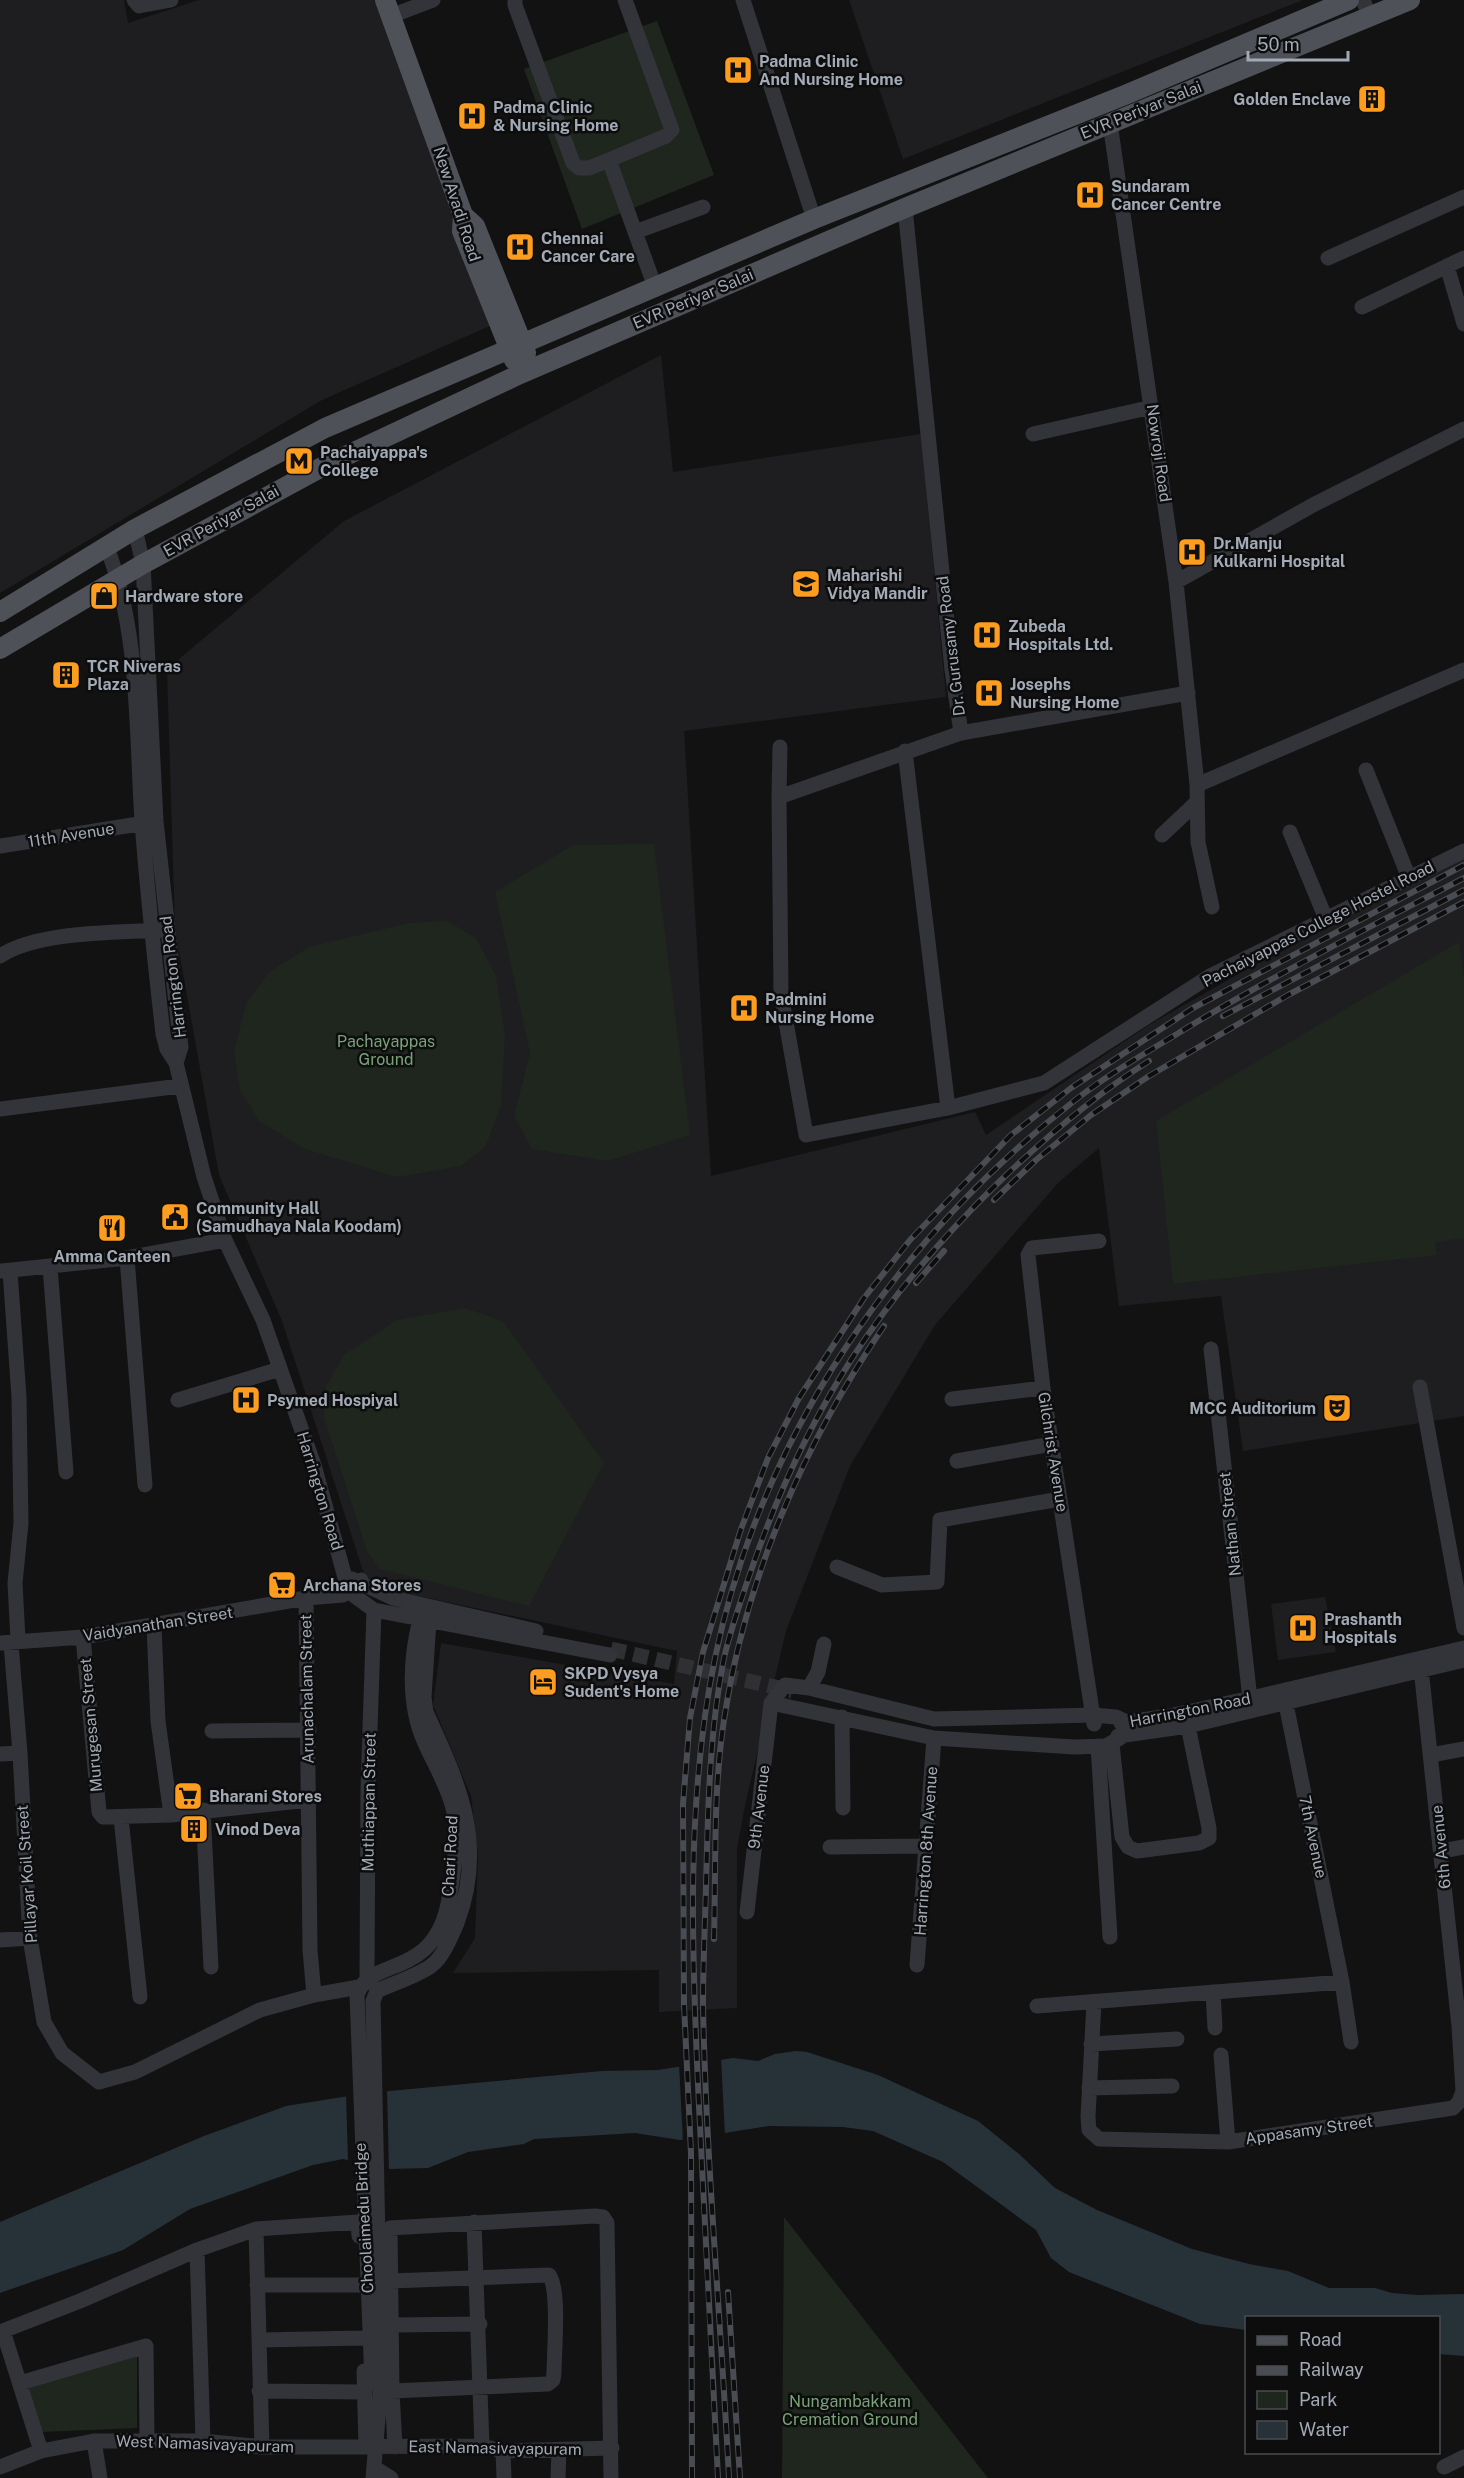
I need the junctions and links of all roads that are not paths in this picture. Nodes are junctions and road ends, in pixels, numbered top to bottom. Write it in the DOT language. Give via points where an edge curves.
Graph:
graph roads {
  1 [pos="134,0"];
  2 [pos="171,0"];
  3 [pos="433,0"];
  4 [pos="515,0"];
  5 [pos="625,0"];
  6 [pos="742,0"];
  7 [pos="1349,0"];
  8 [pos="1410,0"];
  9 [pos="388,8"];
  10 [pos="1366,9"];
  11 [pos="1110,123"];
  12 [pos="609,160"];
  13 [pos="1464,197"];
  14 [pos="703,207"];
  15 [pos="905,208"];
  16 [pos="814,219"];
  17 [pos="635,232"];
  18 [pos="1328,258"];
  19 [pos="1464,258"];
  20 [pos="1447,266"];
  21 [pos="655,287"];
  22 [pos="1362,307"];
  23 [pos="1464,324"];
  24 [pos="516,346"];
  25 [pos="526,371"];
  26 [pos="1152,406"];
  27 [pos="1464,429"];
  28 [pos="1033,434"];
  29 [pos="135,529"];
  30 [pos="106,545"];
  31 [pos="143,564"];
  32 [pos="120,579"];
  33 [pos="1176,582"];
  34 [pos="0,612"];
  35 [pos="0,649"];
  36 [pos="1464,670"];
  37 [pos="1188,693"];
  38 [pos="961,733"];
  39 [pos="780,747"];
  40 [pos="905,751"];
  41 [pos="1366,770"];
  42 [pos="1197,785"];
  43 [pos="779,797"];
  44 [pos="1197,802"];
  45 [pos="149,822"];
  46 [pos="1290,832"];
  47 [pos="1161,835"];
  48 [pos="0,846"];
  49 [pos="1464,851"];
  50 [pos="1409,878"];
  51 [pos="1212,908"];
  52 [pos="1326,919"];
  53 [pos="159,930"];
  54 [pos="0,956"];
  55 [pos="180,1086"];
  56 [pos="948,1108"];
  57 [pos="0,1109"];
  58 [pos="225,1240"];
  59 [pos="1099,1241"];
  60 [pos="126,1258"];
  61 [pos="50,1267"];
  62 [pos="5,1271"];
  63 [pos="1211,1349"];
  64 [pos="280,1369"];
  65 [pos="1420,1387"];
  66 [pos="1044,1388"];
  67 [pos="952,1399"];
  68 [pos="178,1400"];
  69 [pos="1052,1444"];
  70 [pos="957,1461"];
  71 [pos="66,1472"];
  72 [pos="145,1485"];
  73 [pos="1060,1499"];
  74 [pos="837,1567"];
  75 [pos="352,1583"];
  76 [pos="306,1598"];
  77 [pos="374,1610"];
  78 [pos="424,1620"];
  79 [pos="154,1626"];
  80 [pos="1464,1628"];
  81 [pos="83,1637"];
  82 [pos="10,1643"];
  83 [pos="824,1644"];
  84 [pos="1464,1647"];
  85 [pos="1464,1660"];
  86 [pos="1420,1664"];
  87 [pos="808,1691"];
  88 [pos="1284,1697"];
  89 [pos="1250,1699"];
  90 [pos="771,1703"];
  91 [pos="842,1717"];
  92 [pos="1188,1726"];
  93 [pos="1127,1729"];
  94 [pos="309,1730"];
  95 [pos="212,1731"];
  96 [pos="1099,1733"];
  97 [pos="934,1738"];
  98 [pos="1464,1749"];
  99 [pos="20,1753"];
  100 [pos="0,1754"];
  101 [pos="1431,1755"];
  102 [pos="309,1800"];
  103 [pos="843,1808"];
  104 [pos="203,1810"];
  105 [pos="171,1815"];
  106 [pos="121,1818"];
  107 [pos="926,1846"];
  108 [pos="830,1847"];
  109 [pos="1464,1847"];
  110 [pos="1442,1851"];
  111 [pos="747,1912"];
  112 [pos="1110,1937"];
  113 [pos="30,1938"];
  114 [pos="0,1940"];
  115 [pos="917,1965"];
  116 [pos="210,1967"];
  117 [pos="363,1982"];
  118 [pos="1342,1982"];
  119 [pos="377,1991"];
  120 [pos="1213,1992"];
  121 [pos="314,1995"];
  122 [pos="140,1997"];
  123 [pos="1094,2002"];
  124 [pos="1037,2006"];
  125 [pos="1459,2026"];
  126 [pos="1215,2028"];
  127 [pos="1177,2039"];
  128 [pos="1351,2042"];
  129 [pos="1091,2044"];
  130 [pos="1221,2055"];
  131 [pos="99,2082"];
  132 [pos="1172,2086"];
  133 [pos="1089,2088"];
  134 [pos="1228,2142"];
  135 [pos="370,2205"];
  136 [pos="474,2222"];
  137 [pos="256,2229"];
  138 [pos="197,2250"];
  139 [pos="477,2277"];
  140 [pos="391,2281"];
  141 [pos="257,2285"];
  142 [pos="362,2285"];
  143 [pos="480,2324"];
  144 [pos="393,2325"];
  145 [pos="2,2331"];
  146 [pos="363,2338"];
  147 [pos="259,2340"];
  148 [pos="20,2383"];
  149 [pos="481,2388"];
  150 [pos="259,2391"];
  151 [pos="392,2391"];
  152 [pos="365,2392"];
  153 [pos="147,2440"];
  154 [pos="94,2441"];
  155 [pos="203,2441"];
  156 [pos="372,2446"];
  157 [pos="482,2446"];
  158 [pos="262,2447"];
  159 [pos="395,2447"];
  160 [pos="612,2448"];
  161 [pos="559,2450"];
  162 [pos="41,2451"];
  163 [pos="503,2451"];
  164 [pos="1464,2457"];
  165 [pos="0,2467"];
  166 [pos="1444,2467"];
  167 [pos="374,2473"];
  168 [pos="100,2478"];
  169 [pos="391,2478"];
  170 [pos="504,2478"];
  171 [pos="558,2478"];
  172 [pos="611,2478"];
  1 -- 2 [label="street" via="139,6"];
  3 -- 9 [label="street"];
  4 -- 12 [label="street" via="573,163 589,168"];
  5 -- 12 [label="street" via="672,130"];
  6 -- 16 [label="street"];
  7 -- 16 [label="main road, EVR Periyar Salai" via="1125,95"];
  8 -- 10 [label="main road, EVR Periyar Salai"];
  9 -- 24 [label="main road, New Avadi Road" via="463,215 475,226"];
  10 -- 11 [label="main road, EVR Periyar Salai"];
  11 -- 15 [label="main road, EVR Periyar Salai"];
  11 -- 26 [label="street, Nowroji Road"];
  12 -- 17 [label="street"];
  13 -- 18 [label="street"];
  14 -- 17 [label="street"];
  15 -- 25 [label="main road, EVR Periyar Salai"];
  15 -- 38 [label="street, Dr. Gurusamy Road"];
  16 -- 21 [label="main road, EVR Periyar Salai"];
  17 -- 21 [label="street"];
  19 -- 20 [label="street"];
  20 -- 22 [label="street"];
  20 -- 23 [label="street"];
  21 -- 24 [label="main road, EVR Periyar Salai"];
  24 -- 25 [label="main road"];
  24 -- 29 [label="main road, EVR Periyar Salai" via="325,428"];
  25 -- 31 [label="main road, EVR Periyar Salai" via="322,467"];
  26 -- 28 [label="street"];
  26 -- 33 [label="street, Nowroji Road"];
  27 -- 33 [label="street" via="1313,505"];
  29 -- 30 [label="main road, EVR Periyar Salai"];
  29 -- 31 [label="street"];
  30 -- 32 [label="street"];
  30 -- 34 [label="main road, EVR Periyar Salai"];
  31 -- 32 [label="main road, EVR Periyar Salai"];
  31 -- 45 [label="street"];
  32 -- 35 [label="main road, EVR Periyar Salai"];
  32 -- 45 [label="street"];
  33 -- 37 [label="street, Nowroji Road"];
  36 -- 42 [label="street"];
  37 -- 38 [label="street"];
  37 -- 42 [label="street, Nowroji Road"];
  38 -- 40 [label="street, Dr. Gurusamy Road"];
  39 -- 43 [label="street"];
  40 -- 43 [label="street, Dr. Gurusamy Road"];
  40 -- 56 [label="street"];
  41 -- 50 [label="street"];
  42 -- 44 [label="street, Nowroji Road"];
  43 -- 56 [label="street, Pachaiyappas College Hostel Road" via="781,994 806,1135"];
  44 -- 47 [label="street"];
  44 -- 51 [label="street, Nowroji Road" via="1197,842"];
  45 -- 48 [label="street, 11th Avenue"];
  45 -- 53 [label="street, Harrington Road"];
  46 -- 52 [label="street"];
  49 -- 50 [label="street, Pachaiyappas College Hostel Road"];
  50 -- 52 [label="street, Pachaiyappas College Hostel Road"];
  52 -- 56 [label="street, Pachaiyappas College Hostel Road" via="1210,976 1044,1083"];
  53 -- 54 [label="street" via="38,939"];
  53 -- 55 [label="street, Harrington Road" via="181,1047 176,1062"];
  55 -- 57 [label="street"];
  55 -- 58 [label="street, Harrington Road"];
  58 -- 60 [label="street"];
  58 -- 64 [label="street, Harrington Road" via="263,1320"];
  59 -- 66 [label="street, Gilchrist Avenue" via="1029,1250"];
  60 -- 61 [label="street"];
  60 -- 72 [label="street"];
  61 -- 62 [label="street"];
  61 -- 71 [label="street"];
  62 -- 82 [label="street, Pillayar Koil Street" via="19,1397 21,1524"];
  63 -- 89 [label="street, Nathan Street"];
  64 -- 68 [label="street"];
  64 -- 75 [label="street, Harrington Road"];
  65 -- 80 [label="street"];
  66 -- 67 [label="street"];
  66 -- 69 [label="street, Gilchrist Avenue"];
  69 -- 70 [label="street"];
  69 -- 73 [label="street, Gilchrist Avenue"];
  73 -- 74 [label="street" via="940,1520 938,1578 933,1584 882,1586"];
  73 -- 96 [label="street, Gilchrist Avenue"];
  75 -- 76 [label="street, Vaidyanathan Street"];
  75 -- 77 [label="street"];
  75 -- 78 [label="street" via="393,1598 610,1652"];
  76 -- 79 [label="street, Vaidyanathan Street"];
  76 -- 94 [label="street, Arunachalam Street"];
  77 -- 78 [label="street"];
  77 -- 117 [label="street, Muthiappan Street"];
  78 -- 117 [label="street, Chari Road" via="415,1638 412,1699 424,1741 443,1776 454,1811 452,1878 447,1906 433,1943 407,1963"];
  78 -- 119 [label="street, Chari Road" via="426,1712 465,1804 470,1863 464,1904 450,1939 432,1965"];
  79 -- 81 [label="street, Vaidyanathan Street"];
  79 -- 105 [label="street" via="158,1721"];
  81 -- 82 [label="street, Vaidyanathan Street"];
  81 -- 106 [label="street, Murugesan Street" via="99,1812 103,1817"];
  82 -- 99 [label="street, Pillayar Koil Street"];
  83 -- 87 [label="street" via="821,1663"];
  84 -- 86 [label="street, Harrington Road"];
  85 -- 86 [label="street"];
  86 -- 88 [label="street, Harrington Road"];
  86 -- 101 [label="street, 6th Avenue"];
  87 -- 90 [label="street, Harrington Road" via="785,1685"];
  87 -- 96 [label="street, Harrington Road" via="936,1725"];
  88 -- 89 [label="street, Harrington Road"];
  88 -- 92 [label="street"];
  88 -- 118 [label="street, 7th Avenue"];
  89 -- 93 [label="street, Harrington Road"];
  90 -- 91 [label="street"];
  90 -- 111 [label="street, 9th Avenue"];
  91 -- 97 [label="street"];
  91 -- 103 [label="street"];
  92 -- 93 [label="street"];
  92 -- 96 [label="street" via="1209,1838 1199,1843 1137,1851 1128,1847 1122,1837"];
  93 -- 96 [label="street, Harrington Road"];
  93 -- 96 [label="street"];
  94 -- 95 [label="street"];
  94 -- 102 [label="street, Arunachalam Street"];
  96 -- 97 [label="street"];
  96 -- 112 [label="street"];
  97 -- 107 [label="street, Harrington 8th Avenue"];
  98 -- 101 [label="street"];
  99 -- 100 [label="street"];
  99 -- 113 [label="street, Pillayar Koil Street"];
  101 -- 110 [label="street, 6th Avenue"];
  102 -- 104 [label="street"];
  102 -- 121 [label="street, Arunachalam Street"];
  104 -- 105 [label="street"];
  104 -- 116 [label="street"];
  105 -- 106 [label="street"];
  106 -- 122 [label="street"];
  107 -- 108 [label="street"];
  107 -- 115 [label="street, Harrington 8th Avenue"];
  109 -- 110 [label="street"];
  110 -- 125 [label="street, 6th Avenue"];
  113 -- 114 [label="street"];
  113 -- 131 [label="street, Pillayar Koil Street" via="44,2022 62,2053"];
  117 -- 119 [label="street"];
  117 -- 121 [label="street, Chari Road"];
  117 -- 135 [label="street, Choolaimedu Bridge" via="356,2019"];
  118 -- 120 [label="street"];
  118 -- 128 [label="street, 7th Avenue"];
  119 -- 135 [label="street, Choolaimedu Bridge" via="372,2018"];
  120 -- 123 [label="street"];
  120 -- 126 [label="street"];
  121 -- 131 [label="street, Chari Road" via="260,2010 135,2072"];
  123 -- 124 [label="street"];
  123 -- 129 [label="street"];
  125 -- 134 [label="street, Appasamy Street" via="1463,2091 1453,2108"];
  127 -- 129 [label="street"];
  129 -- 133 [label="street"];
  130 -- 134 [label="street"];
  132 -- 133 [label="street"];
  133 -- 134 [label="street, Appasamy Street" via="1089,2130 1099,2139"];
  135 -- 156 [label="street" via="381,2383"];
  136 -- 139 [label="street"];
  136 -- 140 [label="street" via="390,2228"];
  136 -- 160 [label="street" via="595,2216 603,2217 607,2223"];
  137 -- 138 [label="street"];
  137 -- 141 [label="street"];
  137 -- 142 [label="street" via="358,2222"];
  138 -- 145 [label="street"];
  138 -- 155 [label="street"];
  139 -- 140 [label="street"];
  139 -- 143 [label="street"];
  139 -- 149 [label="street" via="549,2275 554,2296 553,2380 549,2384"];
  140 -- 144 [label="street"];
  141 -- 142 [label="street"];
  141 -- 147 [label="street"];
  142 -- 146 [label="street"];
  143 -- 144 [label="street"];
  143 -- 149 [label="street"];
  144 -- 151 [label="street"];
  145 -- 148 [label="street"];
  146 -- 147 [label="street"];
  146 -- 152 [label="street"];
  147 -- 150 [label="street"];
  148 -- 153 [label="street" via="146,2346"];
  148 -- 162 [label="street"];
  149 -- 151 [label="street"];
  149 -- 157 [label="street"];
  150 -- 152 [label="street"];
  150 -- 158 [label="street"];
  151 -- 159 [label="street"];
  152 -- 156 [label="street"];
  153 -- 154 [label="street, West Namasivayapuram"];
  153 -- 155 [label="street, West Namasivayapuram"];
  154 -- 162 [label="street, West Namasivayapuram"];
  154 -- 168 [label="street"];
  155 -- 158 [label="street, West Namasivayapuram"];
  156 -- 158 [label="street, West Namasivayapuram"];
  156 -- 159 [label="street, East Namasivayapuram"];
  156 -- 167 [label="street"];
  157 -- 159 [label="street, East Namasivayapuram"];
  157 -- 163 [label="street, East Namasivayapuram"];
  160 -- 161 [label="street, East Namasivayapuram"];
  160 -- 172 [label="street"];
  161 -- 163 [label="street, East Namasivayapuram"];
  161 -- 171 [label="street"];
  162 -- 165 [label="street, West Namasivayapuram"];
  163 -- 170 [label="street"];
  164 -- 166 [label="street"];
  167 -- 169 [label="street"];
}
